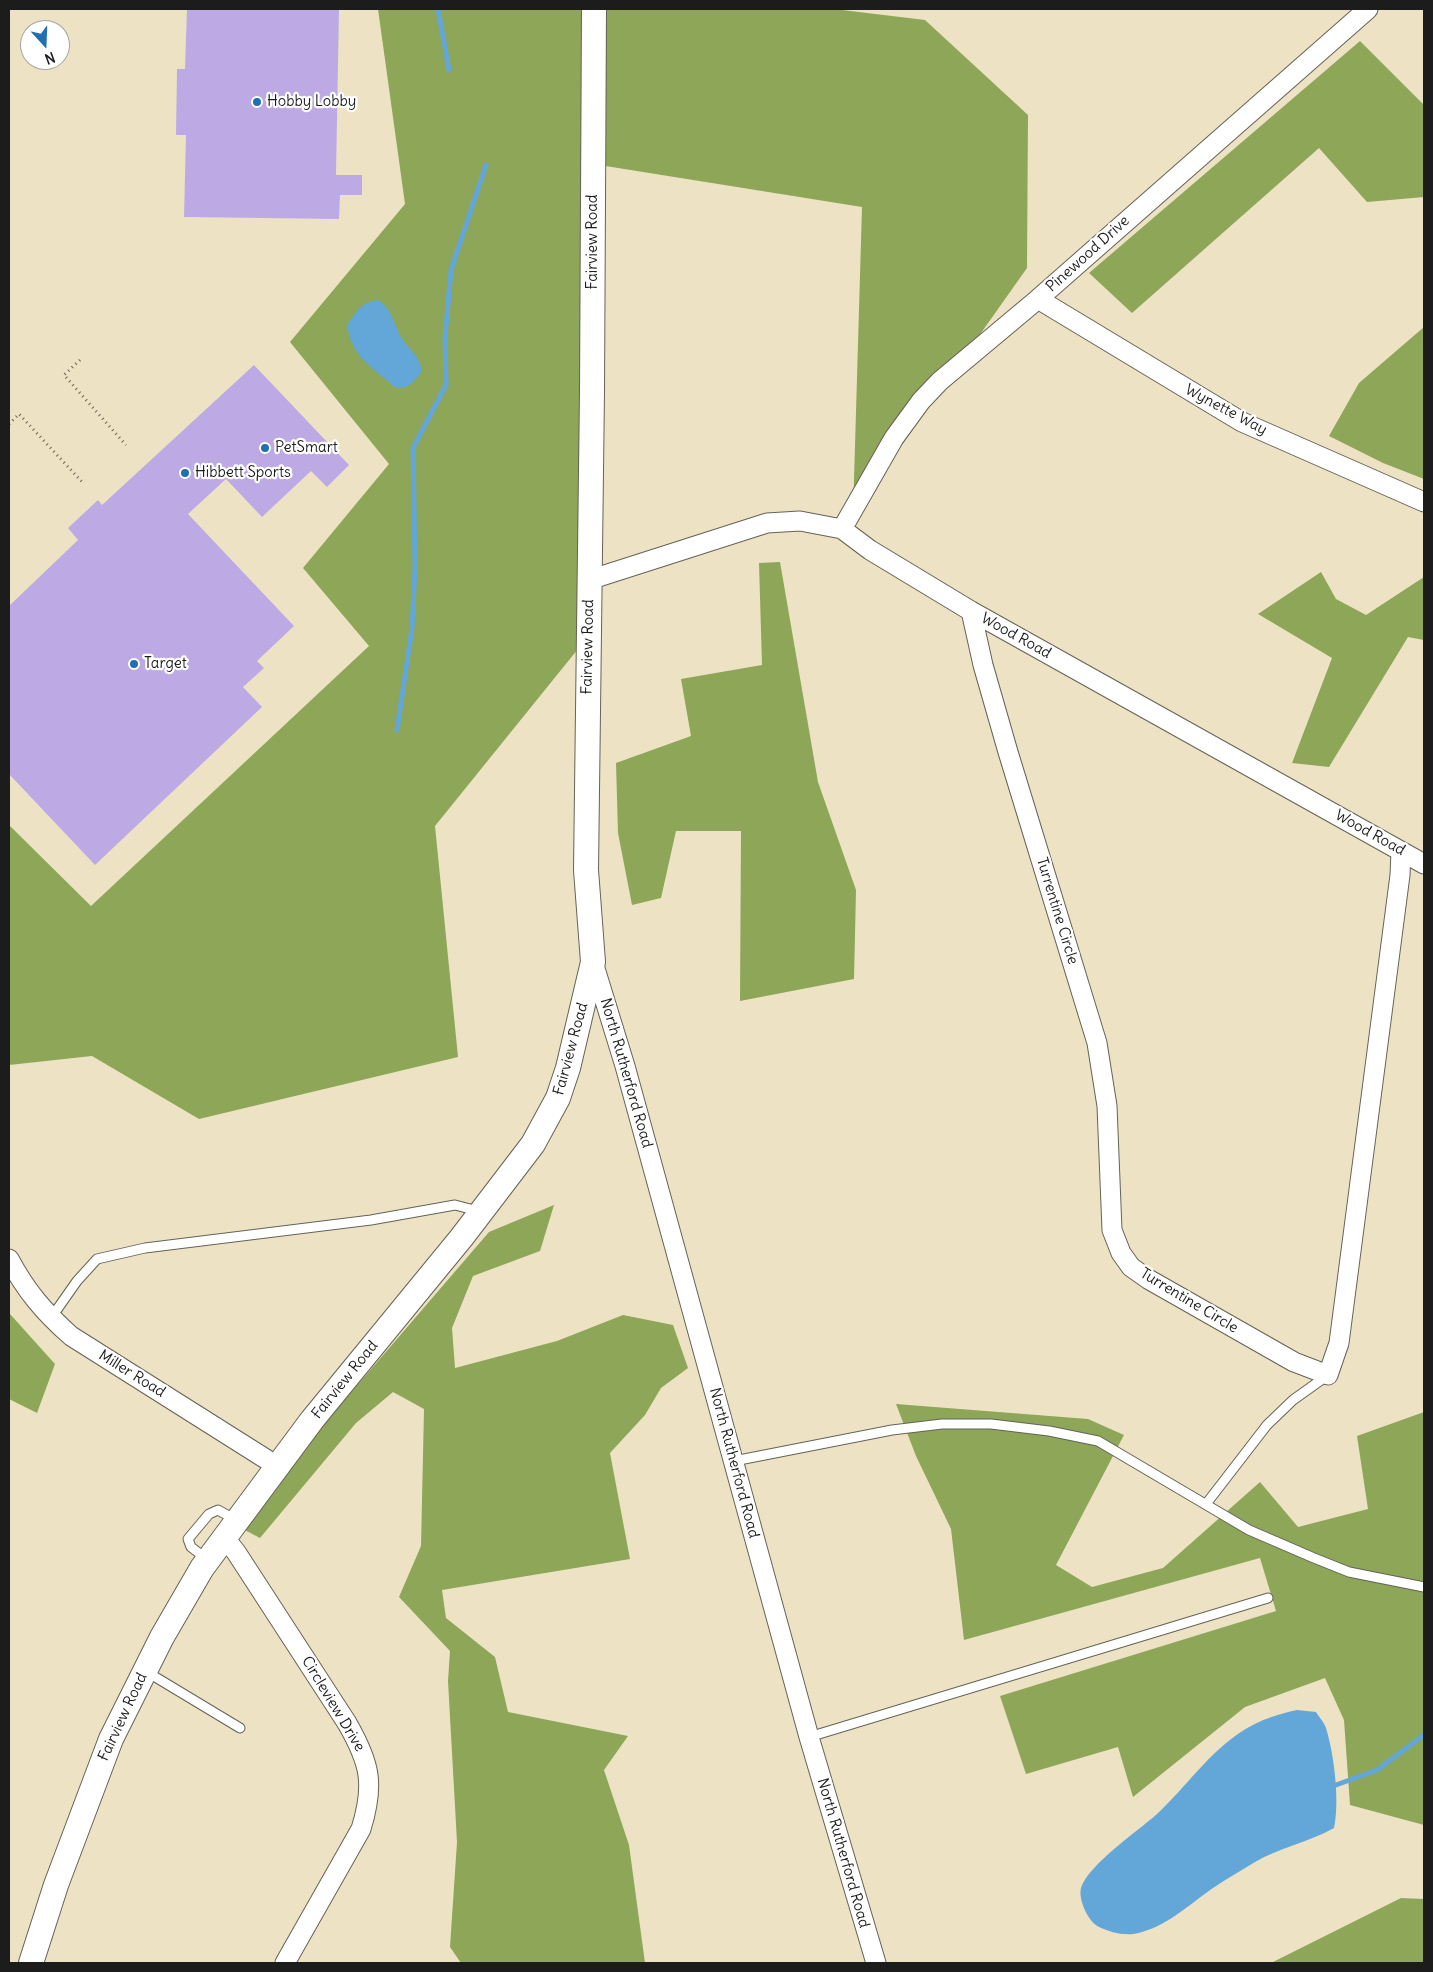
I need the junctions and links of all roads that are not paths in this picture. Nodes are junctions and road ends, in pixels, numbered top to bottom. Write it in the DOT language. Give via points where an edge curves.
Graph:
graph roads {
  1 [pos="594,9"];
  2 [pos="1368,9"];
  3 [pos="1038,299"];
  4 [pos="1424,502"];
  5 [pos="842,529"];
  6 [pos="589,580"];
  7 [pos="971,611"];
  8 [pos="1400,851"];
  9 [pos="1424,864"];
  10 [pos="593,962"];
  11 [pos="481,1212"];
  12 [pos="9,1259"];
  13 [pos="50,1318"];
  14 [pos="1328,1375"];
  15 [pos="734,1461"];
  16 [pos="277,1466"];
  17 [pos="1206,1504"];
  18 [pos="230,1529"];
  19 [pos="1424,1587"];
  20 [pos="1268,1598"];
  21 [pos="144,1670"];
  22 [pos="240,1728"];
  23 [pos="809,1737"];
  24 [pos="31,1963"];
  25 [pos="285,1963"];
  26 [pos="876,1963"];
  1 -- 6 [label="street, Fairview Road"];
  2 -- 3 [label="street, Pinewood Drive"];
  3 -- 4 [label="street, Wynette Way" via="1242,422"];
  3 -- 5 [label="street, Pinewood Drive" via="956,366 921,401 894,438"];
  5 -- 6 [label="street, Wood Road" via="800,521 767,524"];
  5 -- 7 [label="street, Wood Road" via="870,550"];
  6 -- 10 [label="street, Fairview Road" via="586,870"];
  7 -- 8 [label="street, Wood Road"];
  7 -- 14 [label="street, Turrentine Circle" via="1008,752 1097,1043 1107,1106 1110,1218 1115,1242 1131,1267 1148,1279 1294,1362"];
  8 -- 9 [label="street, Wood Road"];
  8 -- 14 [label="street" via="1400,875 1338,1343"];
  10 -- 11 [label="street, Fairview Road" via="558,1098 533,1144"];
  10 -- 15 [label="street, North Rutherford Road" via="625,1066"];
  11 -- 13 [label="lane" via="455,1205 362,1221 146,1248 97,1259"];
  11 -- 16 [label="street, Fairview Road"];
  12 -- 13 [label="street, Miller Road" via="23,1285"];
  13 -- 16 [label="street, Miller Road" via="71,1336"];
  14 -- 17 [label="lane" via="1293,1400 1267,1425"];
  15 -- 17 [label="lane" via="892,1430 942,1424 991,1424 1098,1441"];
  15 -- 23 [label="street, North Rutherford Road"];
  16 -- 18 [label="street, Fairview Road"];
  17 -- 19 [label="lane" via="1249,1530 1340,1568"];
  18 -- 21 [label="street, Fairview Road" via="208,1560"];
  18 -- 25 [label="street, Circleview Drive" via="236,1552 347,1723 360,1745 370,1775 369,1804 361,1829"];
  20 -- 23 [label="lane"];
  21 -- 22 [label="lane"];
  21 -- 24 [label="street, Fairview Road" via="111,1739 89,1796"];
  23 -- 26 [label="street, North Rutherford Road"];
}
